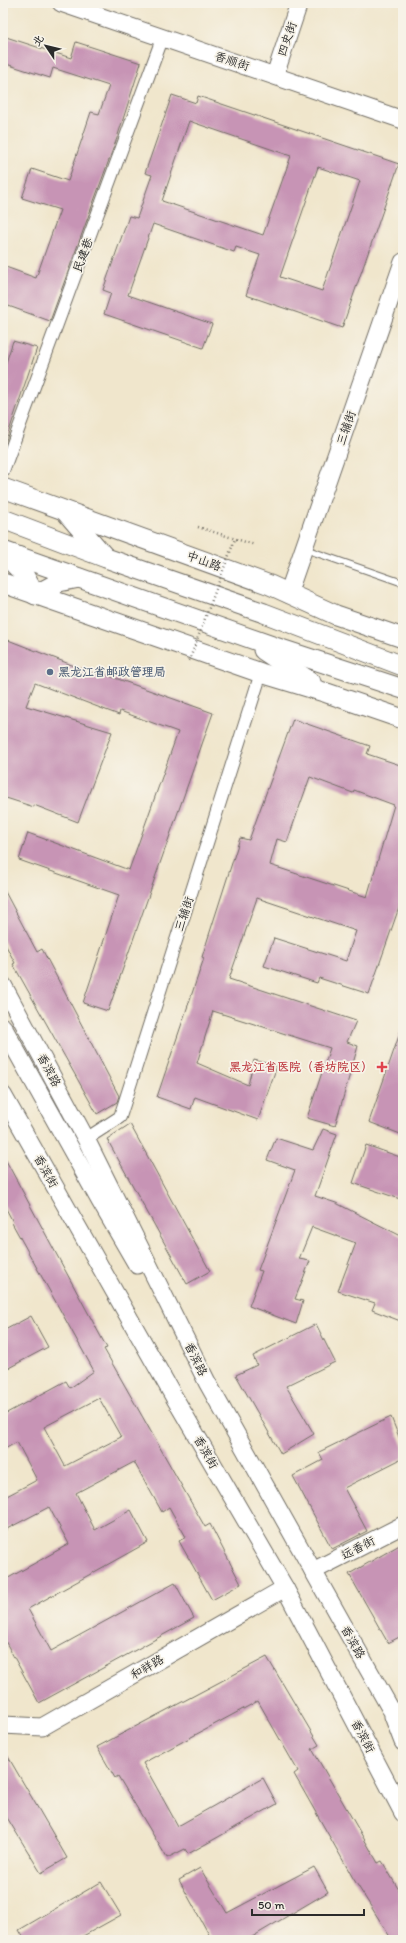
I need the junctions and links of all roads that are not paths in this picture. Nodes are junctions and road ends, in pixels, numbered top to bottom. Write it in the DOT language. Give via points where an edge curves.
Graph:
graph roads {
  1 [pos="60,3"];
  2 [pos="299,3"];
  3 [pos="90,7"];
  4 [pos="162,38"];
  5 [pos="274,75"];
  6 [pos="403,120"];
  7 [pos="403,262"];
  8 [pos="3,471"];
  9 [pos="3,488"];
  10 [pos="63,510"];
  11 [pos="3,519"];
  12 [pos="304,548"];
  13 [pos="3,552"];
  14 [pos="106,558"];
  15 [pos="79,578"];
  16 [pos="3,583"];
  17 [pos="403,583"];
  18 [pos="288,594"];
  19 [pos="35,595"];
  20 [pos="264,613"];
  21 [pos="336,614"];
  22 [pos="241,635"];
  23 [pos="403,638"];
  24 [pos="403,666"];
  25 [pos="261,673"];
  26 [pos="403,689"];
  27 [pos="327,692"];
  28 [pos="403,719"];
  29 [pos="3,985"];
  30 [pos="3,1027"];
  31 [pos="3,1095"];
  32 [pos="86,1139"];
  33 [pos="207,1382"];
  34 [pos="403,1525"];
  35 [pos="313,1570"];
  36 [pos="285,1588"];
  37 [pos="390,1708"];
  38 [pos="403,1724"];
  39 [pos="3,1725"];
  40 [pos="403,1742"];
  41 [pos="403,1813"];
  1 -- 3 [label="main road, 香顺街"];
  2 -- 5 [label="main road, 四史街"];
  3 -- 4 [label="main road, 香顺街"];
  4 -- 5 [label="main road, 香顺街"];
  4 -- 8 [label="street, 民建巷"];
  5 -- 6 [label="main road, 香顺街"];
  7 -- 12 [label="main road, 三辅街"];
  9 -- 10 [label="main road, 中山路"];
  10 -- 14 [label="main road"];
  10 -- 18 [label="main road, 中山路"];
  11 -- 14 [label="main road"];
  12 -- 17 [label="lane"];
  12 -- 18 [label="main road, 三辅街"];
  13 -- 15 [label="main road"];
  13 -- 19 [label="main road" via="23,573"];
  14 -- 20 [label="main road"];
  15 -- 19 [label="main road" via="59,582"];
  15 -- 22 [label="main road"];
  16 -- 19 [label="main road"];
  18 -- 21 [label="main road, 中山路"];
  19 -- 25 [label="main road"];
  20 -- 21 [label="main road"];
  20 -- 24 [label="main road"];
  21 -- 23 [label="main road, 中山路"];
  22 -- 26 [label="main road"];
  22 -- 27 [label="main road"];
  25 -- 27 [label="main road"];
  25 -- 32 [label="street, 三辅街" via="120,1117"];
  27 -- 28 [label="main road"];
  29 -- 32 [label="main road, 香滨路"];
  30 -- 33 [label="main road" via="100,1201"];
  31 -- 36 [label="main road, 香滨街"];
  32 -- 33 [label="main road, 香滨路"];
  33 -- 35 [label="main road, 香滨路"];
  34 -- 35 [label="main road, 远香街"];
  35 -- 37 [label="main road, 香滨路"];
  36 -- 39 [label="main road, 和祥路" via="42,1727"];
  36 -- 41 [label="main road, 香滨街"];
  37 -- 38 [label="main road, 香滨路"];
  37 -- 40 [label="main road"];
}
